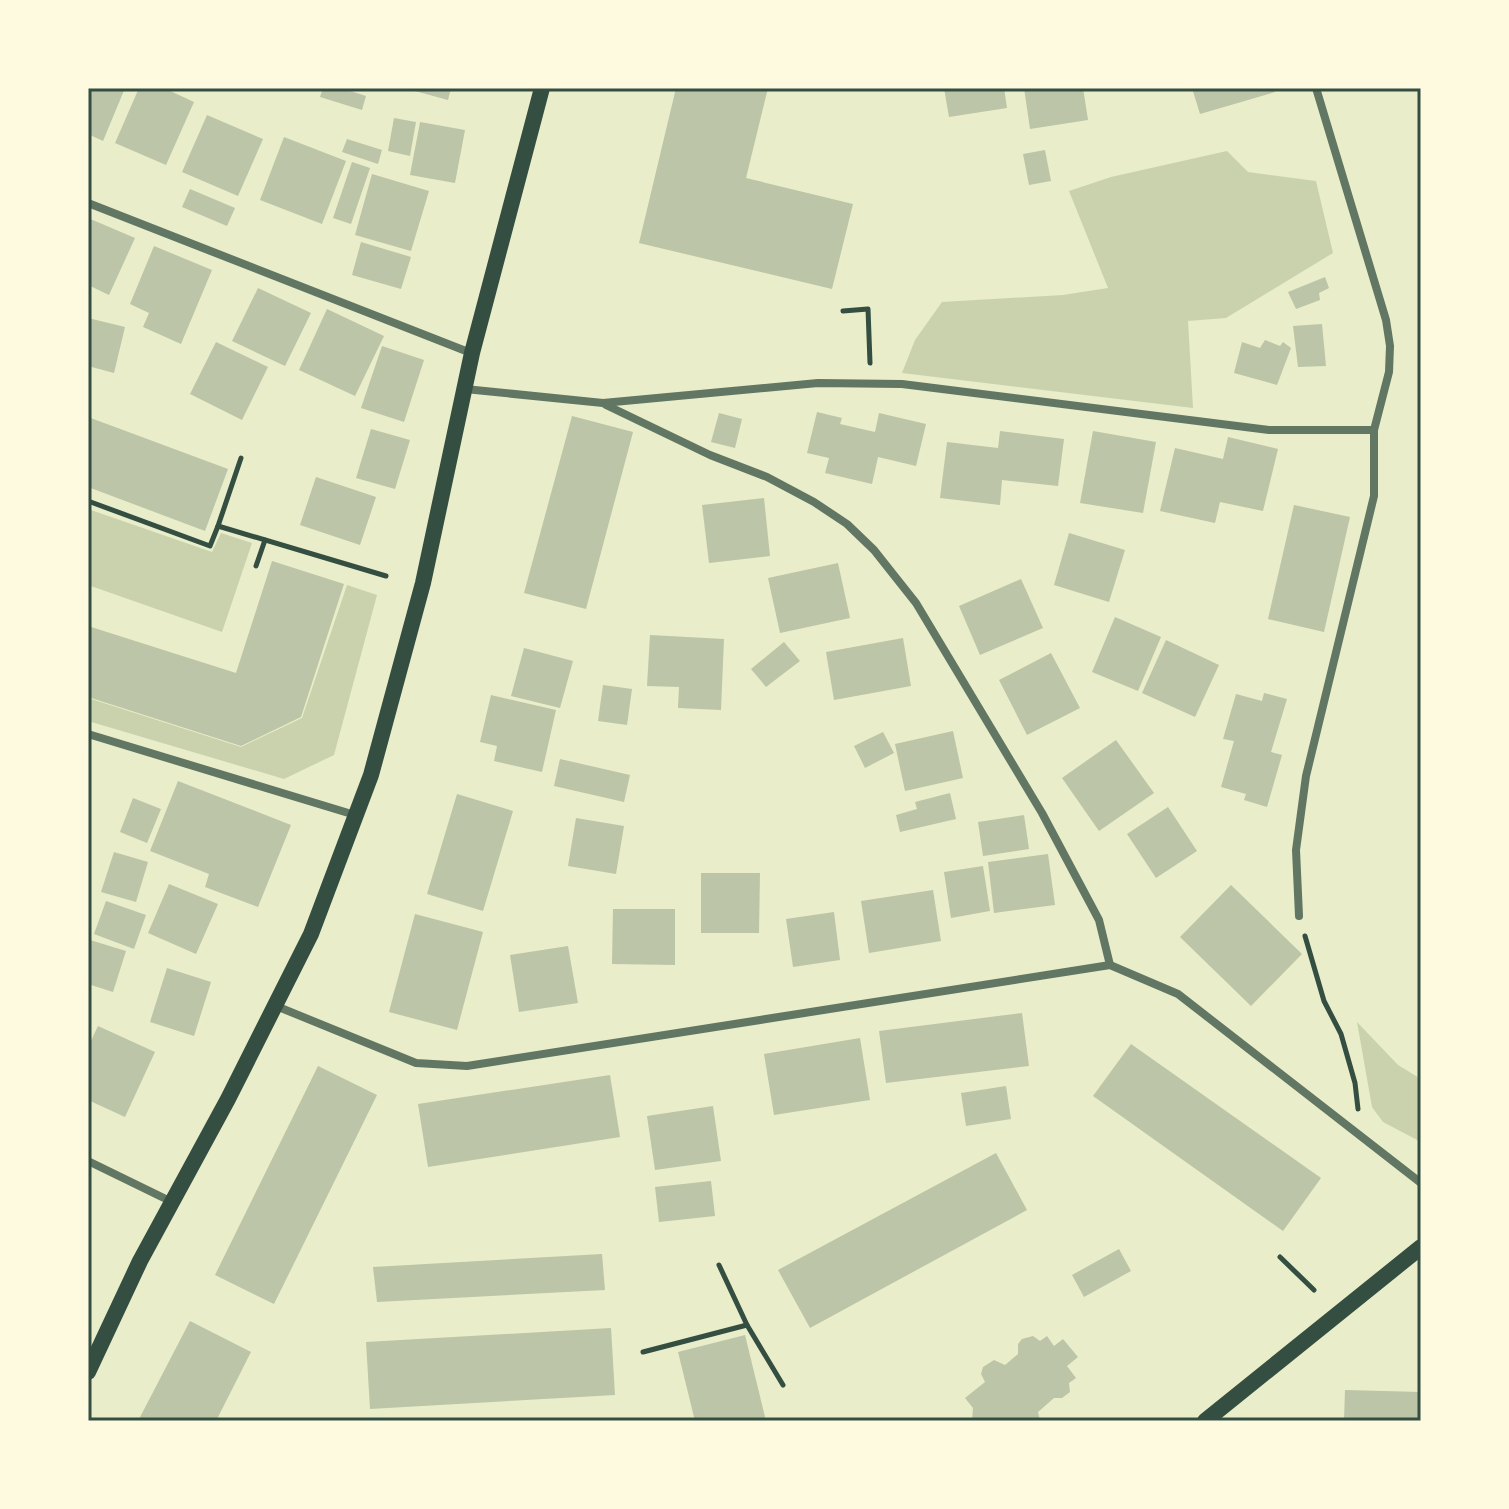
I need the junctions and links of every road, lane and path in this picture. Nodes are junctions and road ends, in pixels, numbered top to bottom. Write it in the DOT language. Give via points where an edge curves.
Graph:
graph roads {
  1 [pos="542,88"];
  2 [pos="1316,88"];
  3 [pos="88,203"];
  4 [pos="843,311"];
  5 [pos="472,353"];
  6 [pos="870,384"];
  7 [pos="464,389"];
  8 [pos="603,403"];
  9 [pos="1374,430"];
  10 [pos="241,458"];
  11 [pos="88,501"];
  12 [pos="218,526"];
  13 [pos="265,540"];
  14 [pos="256,566"];
  15 [pos="386,576"];
  16 [pos="88,734"];
  17 [pos="356,815"];
  18 [pos="1299,916"];
  19 [pos="1110,965"];
  20 [pos="276,1006"];
  21 [pos="1347,1126"];
  22 [pos="88,1161"];
  23 [pos="1421,1183"];
  24 [pos="170,1201"];
  25 [pos="1419,1253"];
  26 [pos="1280,1257"];
  27 [pos="719,1265"];
  28 [pos="1314,1290"];
  29 [pos="747,1325"];
  30 [pos="643,1352"];
  31 [pos="88,1372"];
  32 [pos="783,1385"];
  33 [pos="1205,1421"];
  1 -- 5 [label="main road"];
  2 -- 9 [label="street" via="1390,342 1389,372"];
  3 -- 5 [label="street"];
  4 -- 6 [label="path" via="868,309"];
  5 -- 7 [label="main road"];
  6 -- 8 [label="street" via="818,383"];
  6 -- 9 [label="street" via="1269,430"];
  7 -- 8 [label="street"];
  7 -- 17 [label="main road" via="423,583"];
  8 -- 19 [label="street" via="814,502 874,550 916,603 1042,813 1099,920"];
  9 -- 18 [label="street" via="1374,496 1306,776 1296,850"];
  10 -- 12 [label="path"];
  11 -- 12 [label="path" via="210,546"];
  12 -- 13 [label="path"];
  13 -- 14 [label="path"];
  13 -- 15 [label="path"];
  16 -- 17 [label="street"];
  17 -- 20 [label="main road" via="311,934"];
  18 -- 21 [label="path" via="1355,1083 1359,1114"];
  19 -- 20 [label="street" via="467,1066 416,1063"];
  19 -- 21 [label="street" via="1178,994"];
  20 -- 24 [label="main road"];
  21 -- 23 [label="street"];
  22 -- 24 [label="street"];
  24 -- 31 [label="main road"];
  25 -- 33 [label="main road"];
  26 -- 28 [label="path"];
  27 -- 29 [label="path"];
  29 -- 30 [label="path"];
  29 -- 32 [label="path"];
}
